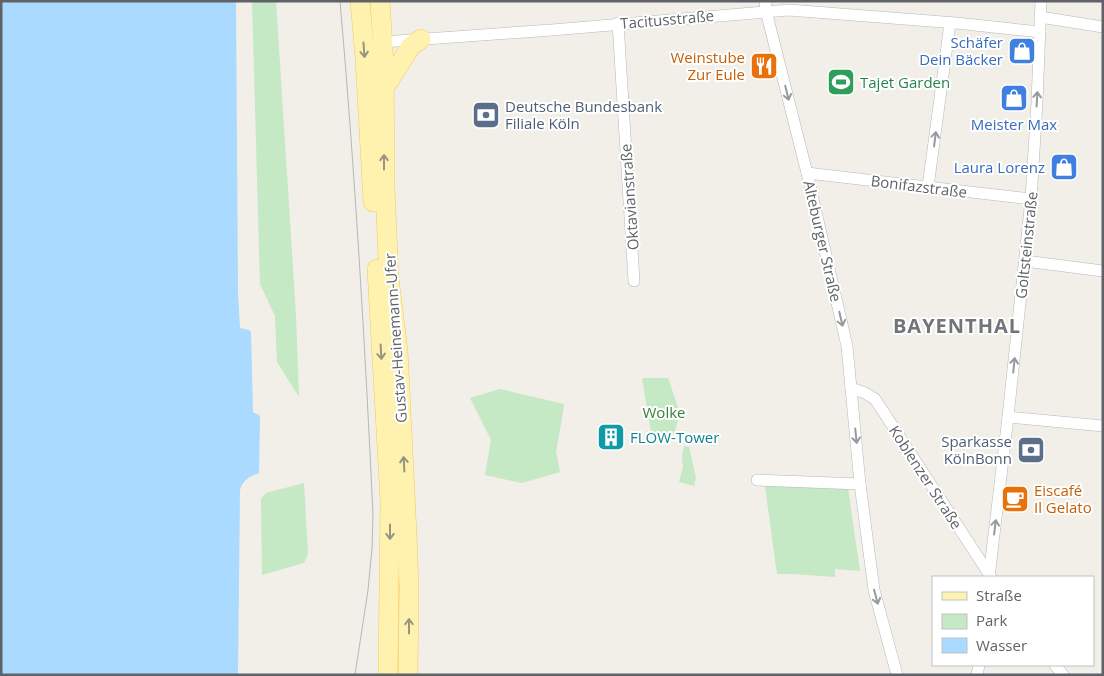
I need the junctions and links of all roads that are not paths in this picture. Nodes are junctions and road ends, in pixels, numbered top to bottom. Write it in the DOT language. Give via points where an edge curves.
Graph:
graph roads {
  1 [pos="360,1"];
  2 [pos="380,1"];
  3 [pos="1041,1"];
  4 [pos="766,6"];
  5 [pos="1040,17"];
  6 [pos="950,23"];
  7 [pos="618,24"];
  8 [pos="1103,27"];
  9 [pos="1040,32"];
  10 [pos="420,39"];
  11 [pos="383,42"];
  12 [pos="385,87"];
  13 [pos="808,173"];
  14 [pos="928,187"];
  15 [pos="1031,199"];
  16 [pos="1025,261"];
  17 [pos="1103,271"];
  18 [pos="634,281"];
  19 [pos="851,388"];
  20 [pos="1008,417"];
  21 [pos="1103,426"];
  22 [pos="757,480"];
  23 [pos="860,484"];
  24 [pos="990,576"];
  25 [pos="388,675"];
  26 [pos="408,675"];
  27 [pos="897,675"];
  1 -- 25 [label="main road, Gustav-Heinemann-Ufer, one-way" via="390,501"];
  2 -- 11 [label="main road, Gustav-Heinemann-Ufer"];
  3 -- 5 [label="street, Goltsteinstraße"];
  4 -- 6 [label="street, Tacitusstraße"];
  4 -- 7 [label="street, Tacitusstraße"];
  4 -- 13 [label="street, Alteburger Straße, one-way"];
  5 -- 8 [label="street"];
  5 -- 9 [label="street, Goltsteinstraße"];
  6 -- 9 [label="street, Tacitusstraße"];
  14 -- 6 [label="street, one-way"];
  7 -- 10 [label="street, Tacitusstraße"];
  7 -- 18 [label="street, Oktavianstraße"];
  15 -- 9 [label="street, Goltsteinstraße, one-way"];
  10 -- 11 [label="street, Tacitusstraße"];
  10 -- 12 [label="main road" via="411,46"];
  11 -- 12 [label="main road, Gustav-Heinemann-Ufer"];
  26 -- 12 [label="main road, Gustav-Heinemann-Ufer, one-way" via="409,587 398,351 389,279 384,189"];
  13 -- 14 [label="street, Bonifazstraße"];
  13 -- 19 [label="street, Alteburger Straße, one-way" via="846,340"];
  14 -- 15 [label="street, Bonifazstraße"];
  15 -- 16 [label="street, Goltsteinstraße"];
  16 -- 17 [label="street"];
  20 -- 16 [label="street, Goltsteinstraße, one-way"];
  19 -- 23 [label="street, Alteburger Straße, one-way"];
  19 -- 24 [label="street, Koblenzer Straße" via="875,399"];
  20 -- 21 [label="street"];
  24 -- 20 [label="street, Goltsteinstraße, one-way"];
  22 -- 23 [label="street"];
  23 -- 27 [label="street, Alteburger Straße, one-way" via="874,590"];
}
